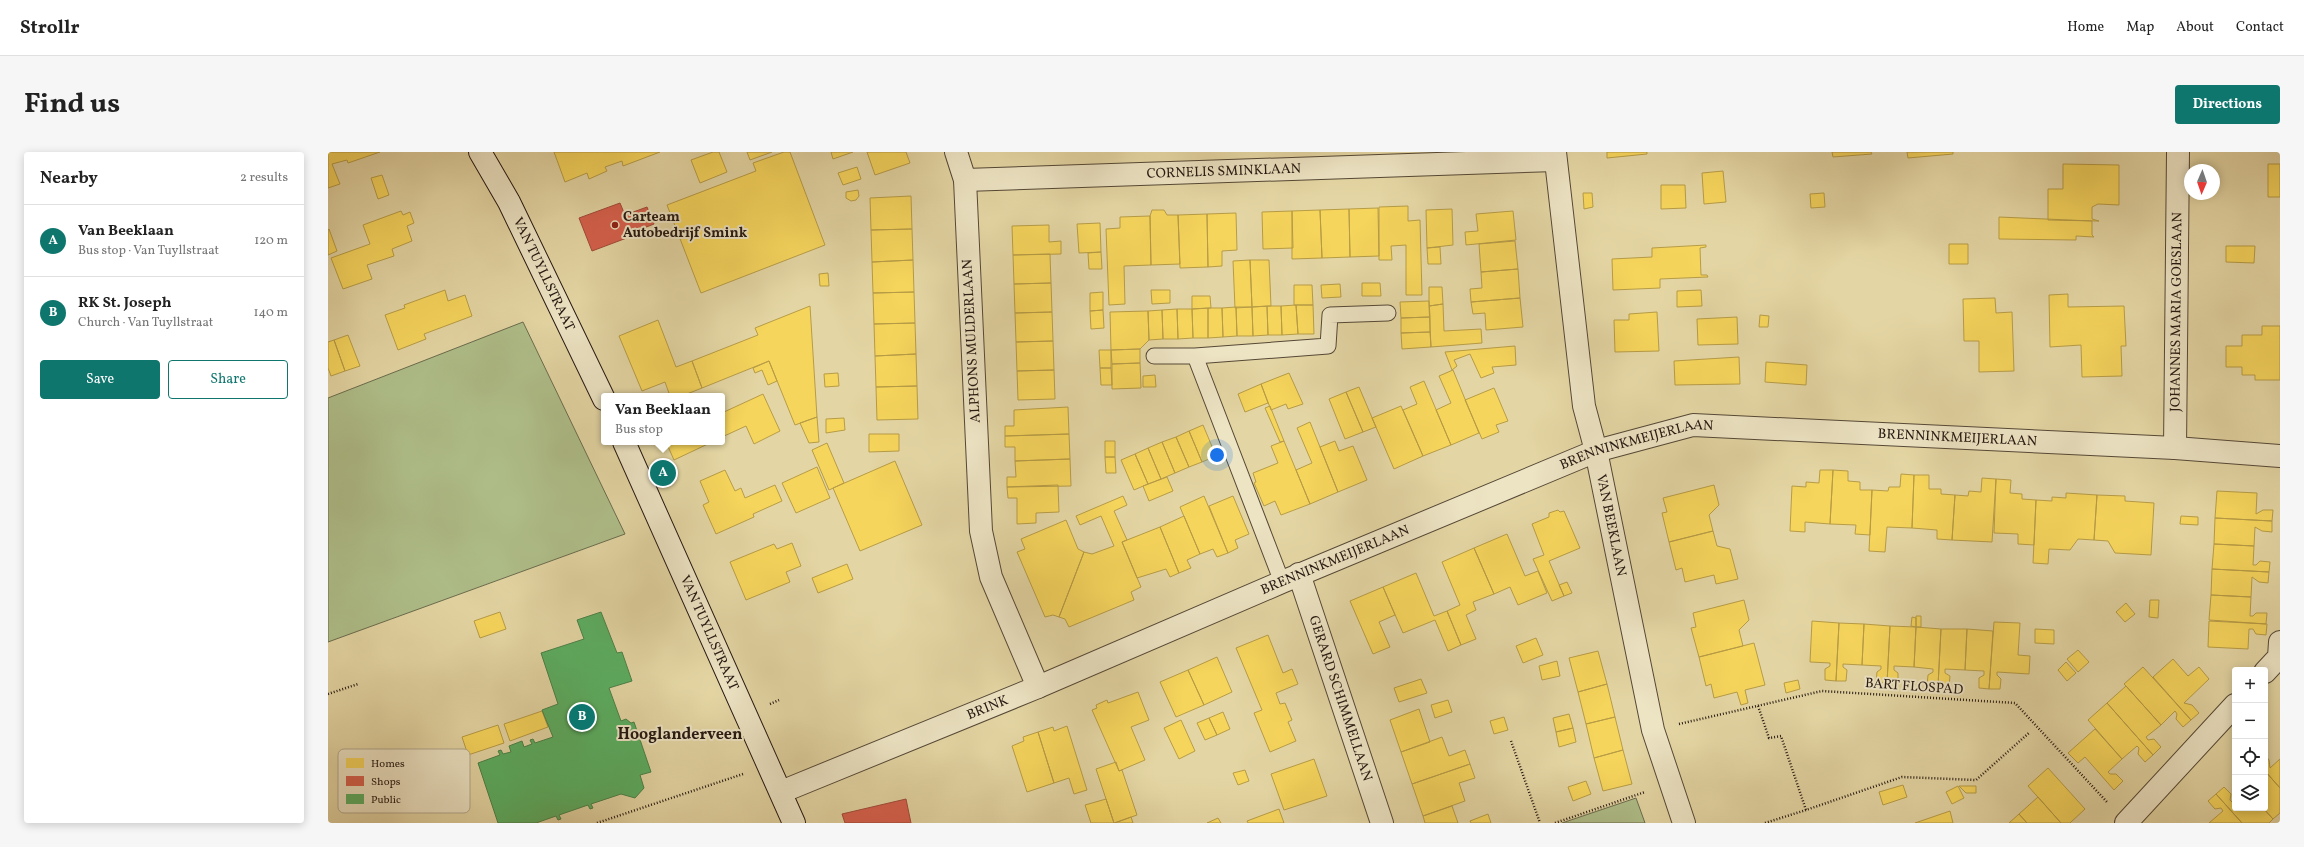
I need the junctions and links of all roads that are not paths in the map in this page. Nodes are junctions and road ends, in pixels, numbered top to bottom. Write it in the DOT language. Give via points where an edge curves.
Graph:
graph roads {
  1 [pos="480,152"];
  2 [pos="956,152"];
  3 [pos="2178,152"];
  4 [pos="1555,156"];
  5 [pos="965,180"];
  6 [pos="1388,312"];
  7 [pos="1154,356"];
  8 [pos="1195,356"];
  9 [pos="601,393"];
  10 [pos="625,445"];
  11 [pos="2175,448"];
  12 [pos="1596,451"];
  13 [pos="2280,456"];
  14 [pos="1291,578"];
  15 [pos="2280,642"];
  16 [pos="2268,669"];
  17 [pos="1038,687"];
  18 [pos="2232,708"];
  19 [pos="781,792"];
  20 [pos="794,823"];
  21 [pos="1382,823"];
  22 [pos="1684,823"];
  23 [pos="2126,823"];
  1 -- 9 [label="street, VAN TUYLLSTRAAT" via="509,202"];
  2 -- 5 [label="street, ALPHONS MULDERLAAN"];
  3 -- 11 [label="street, JOHANNES MARIA GOESLAAN"];
  4 -- 5 [label="street, CORNELIS SMINKLAAN"];
  4 -- 12 [label="street, VAN BEEKLAAN" via="1584,406"];
  5 -- 17 [label="street, ALPHONS MULDERLAAN" via="981,531 991,577"];
  6 -- 8 [label="lane" via="1330,315 1328,346"];
  7 -- 8 [label="lane"];
  8 -- 14 [label="lane"];
  10 -- 19 [label="street, VAN TUYLLSTRAAT"];
  11 -- 12 [label="street, BRENNINKMEIJERLAAN" via="1693,426"];
  11 -- 13 [label="street, BRENNINKMEIJERLAAN"];
  12 -- 14 [label="street, BRENNINKMEIJERLAAN"];
  12 -- 22 [label="street, VAN BEEKLAAN" via="1653,730"];
  14 -- 17 [label="street, BRENNINKMEIJERLAAN"];
  14 -- 21 [label="street, GERARD SCHIMMELLAAN"];
  15 -- 16 [label="street" via="2279,657"];
  17 -- 19 [label="street, BRINK"];
  18 -- 23 [label="street"];
  19 -- 20 [label="street, VAN TUYLLSTRAAT"];
}
